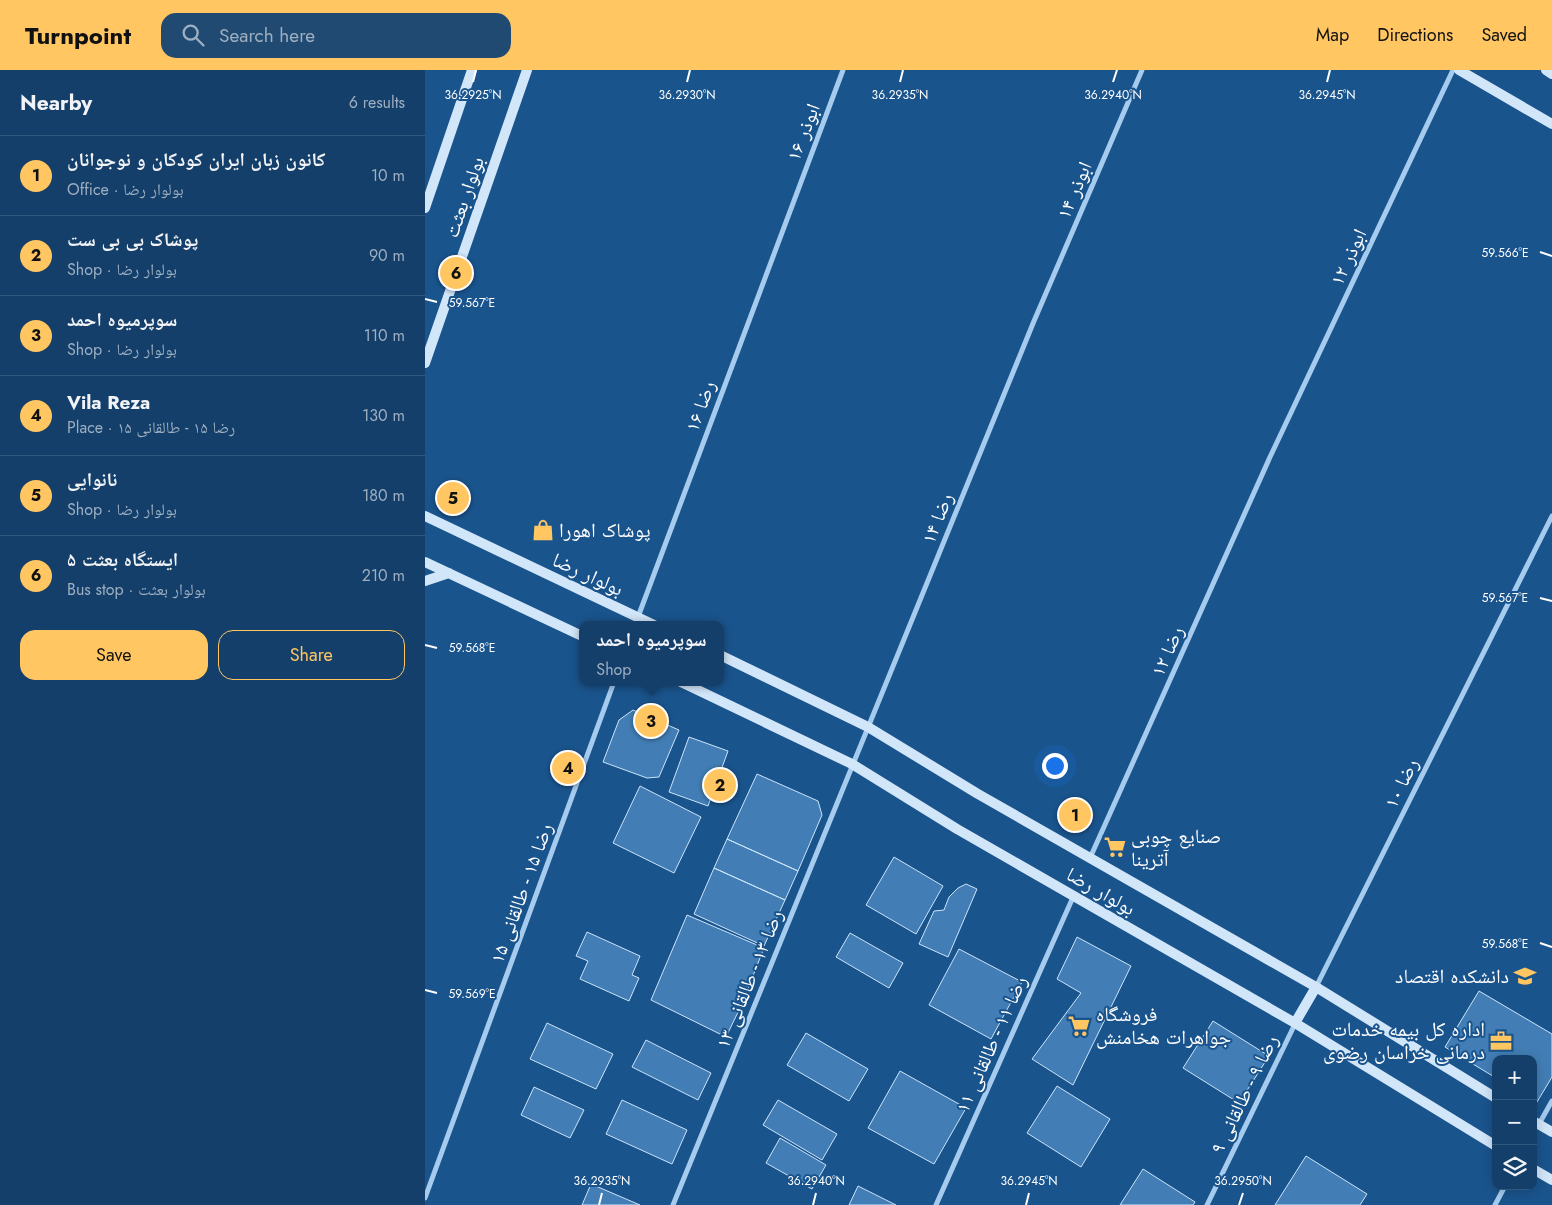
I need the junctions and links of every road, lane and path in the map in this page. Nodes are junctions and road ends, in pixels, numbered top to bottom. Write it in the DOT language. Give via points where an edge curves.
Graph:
graph roads {
  1 [pos="472,70"];
  2 [pos="527,70"];
  3 [pos="843,70"];
  4 [pos="1143,70"];
  5 [pos="1453,70"];
  6 [pos="1459,70"];
  7 [pos="1545,70"];
  8 [pos="1552,74"];
  9 [pos="1552,124"];
  10 [pos="791,206"];
  11 [pos="425,208"];
  12 [pos="1034,321"];
  13 [pos="425,363"];
  14 [pos="1270,457"];
  15 [pos="425,516"];
  16 [pos="1552,516"];
  17 [pos="425,562"];
  18 [pos="449,573"];
  19 [pos="425,581"];
  20 [pos="638,617"];
  21 [pos="646,621"];
  22 [pos="579,635"];
  23 [pos="724,657"];
  24 [pos="613,686"];
  25 [pos="689,686"];
  26 [pos="868,727"];
  27 [pos="853,764"];
  28 [pos="1090,858"];
  29 [pos="1074,895"];
  30 [pos="1316,988"];
  31 [pos="1295,1023"];
  32 [pos="1492,1096"];
  33 [pos="1552,1101"];
  34 [pos="1537,1121"];
  35 [pos="1537,1123"];
  36 [pos="1552,1132"];
  37 [pos="1494,1145"];
  38 [pos="1537,1171"];
  39 [pos="1552,1180"];
  40 [pos="1503,1190"];
  41 [pos="425,1198"];
  42 [pos="673,1205"];
  43 [pos="936,1205"];
  44 [pos="1207,1205"];
  45 [pos="1495,1205"];
  1 -- 11 [label="street, بولوار بعثت"];
  2 -- 13 [label="street, بولوار بعثت"];
  3 -- 10 [label="street, ابوذر ۱۶"];
  4 -- 12 [label="street, ابوذر ۱۴"];
  5 -- 14 [label="street, ابوذر ۱۲"];
  6 -- 9 [label="street"];
  7 -- 8 [label="street"];
  10 -- 20 [label="street, رضا ۱۶"];
  12 -- 26 [label="street, رضا ۱۴"];
  14 -- 28 [label="street, رضا ۱۲"];
  15 -- 20 [label="street, بولوار رضا"];
  16 -- 30 [label="street, رضا ۱۰"];
  17 -- 18 [label="street"];
  18 -- 19 [label="street"];
  18 -- 22 [label="street"];
  20 -- 21 [label="street, بولوار رضا"];
  23 -- 26 [label="street, بولوار رضا"];
  24 -- 41 [label="street, رضا ۱۵ - طالقانی ۱۵"];
  25 -- 27 [label="street, بولوار رضا"];
  26 -- 27 [label="street, رضا ۱۴"];
  26 -- 28 [label="street, بولوار رضا"];
  27 -- 29 [label="street, بولوار رضا" via="957,829"];
  27 -- 42 [label="street, رضا ۱۳ - طالقانی ۱۳"];
  28 -- 30 [label="street, بولوار رضا"];
  29 -- 31 [label="street, بولوار رضا"];
  29 -- 43 [label="street, رضا ۱۱ - طالقانی ۱۱"];
  30 -- 31 [label="street"];
  30 -- 32 [label="street, بولوار رضا"];
  31 -- 37 [label="street, بولوار رضا"];
  31 -- 44 [label="street, رضا ۹ - طالقانی ۹"];
  33 -- 34 [label="street"];
  35 -- 36 [label="street"];
  38 -- 39 [label="street"];
  40 -- 45 [label="street"];
}
